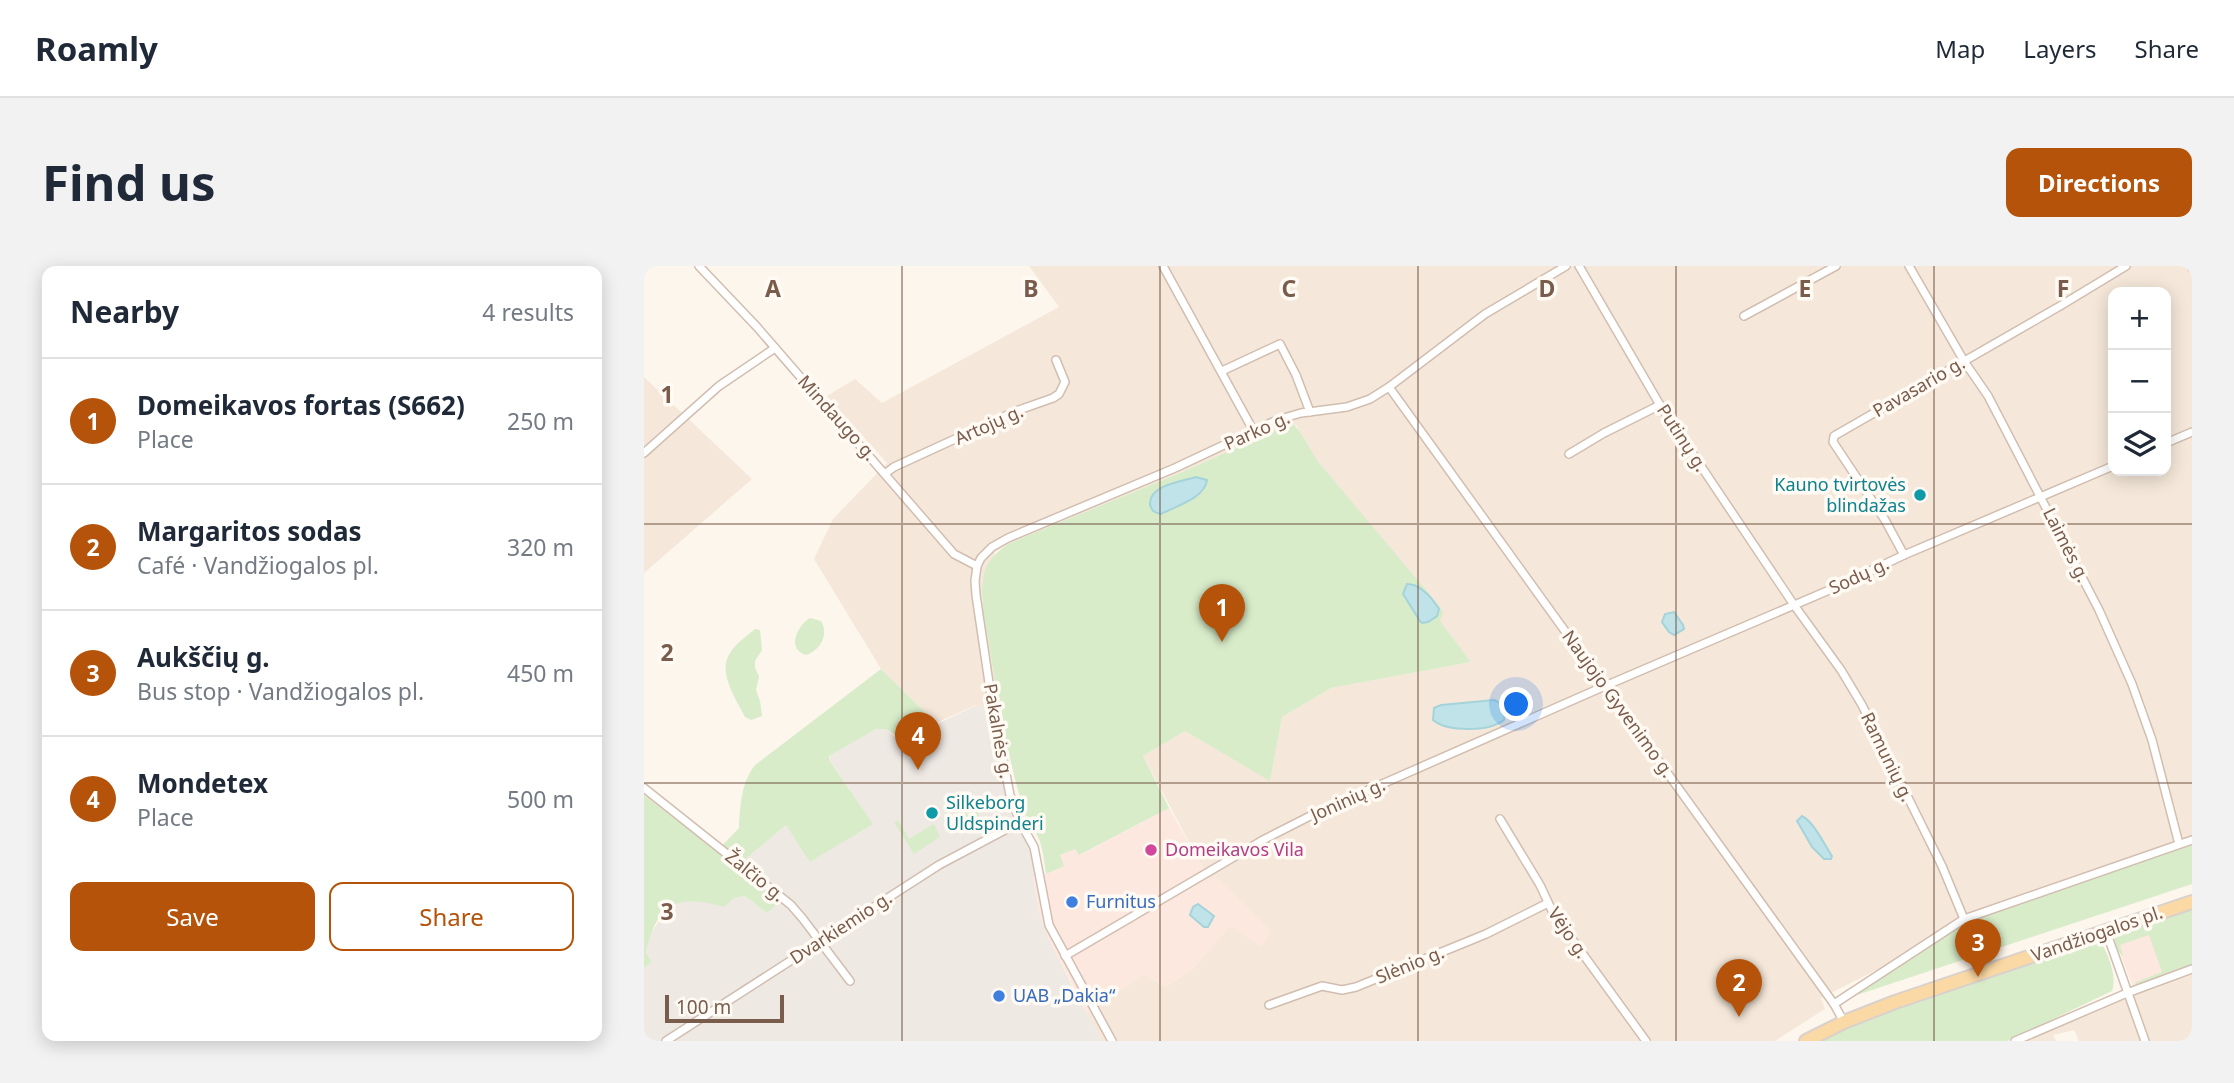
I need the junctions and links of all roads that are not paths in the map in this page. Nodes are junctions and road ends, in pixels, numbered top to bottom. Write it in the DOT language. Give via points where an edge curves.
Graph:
graph roads {
  1 [pos="699,266"];
  2 [pos="1163,266"];
  3 [pos="1566,266"];
  4 [pos="1579,266"];
  5 [pos="1836,266"];
  6 [pos="1909,266"];
  7 [pos="2126,266"];
  8 [pos="1744,316"];
  9 [pos="775,348"];
  10 [pos="1056,360"];
  11 [pos="1965,361"];
  12 [pos="1222,371"];
  13 [pos="1389,387"];
  14 [pos="1660,405"];
  15 [pos="1310,412"];
  16 [pos="1253,430"];
  17 [pos="2192,432"];
  18 [pos="2171,441"];
  19 [pos="644,453"];
  20 [pos="1569,454"];
  21 [pos="2108,468"];
  22 [pos="886,473"];
  23 [pos="2041,498"];
  24 [pos="1904,555"];
  25 [pos="977,566"];
  26 [pos="1794,605"];
  27 [pos="1605,686"];
  28 [pos="644,788"];
  29 [pos="1500,819"];
  30 [pos="1020,822"];
  31 [pos="2192,840"];
  32 [pos="2179,844"];
  33 [pos="2192,902"];
  34 [pos="1548,904"];
  35 [pos="1964,919"];
  36 [pos="2106,930"];
  37 [pos="820,942"];
  38 [pos="1065,956"];
  39 [pos="2192,969"];
  40 [pos="850,981"];
  41 [pos="2127,993"];
  42 [pos="1834,1004"];
  43 [pos="1269,1005"];
  44 [pos="1844,1022"];
  45 [pos="666,1041"];
  46 [pos="1112,1041"];
  47 [pos="1646,1041"];
  48 [pos="1806,1041"];
  49 [pos="2015,1041"];
  50 [pos="2145,1041"];
  1 -- 9 [label="street, Mindaugo g."];
  2 -- 12 [label="street"];
  3 -- 13 [label="street, Parko g." via="1485,314"];
  4 -- 14 [label="street, Putinų g."];
  5 -- 8 [label="street"];
  6 -- 11 [label="street, Laimės g."];
  7 -- 11 [label="street, Pavasario g."];
  9 -- 19 [label="street" via="719,386"];
  9 -- 22 [label="street, Mindaugo g."];
  10 -- 22 [label="street, Artojų g." via="1065,382 1056,396"];
  11 -- 23 [label="street, Laimės g."];
  11 -- 24 [label="street, Pavasario g." via="1833,438"];
  12 -- 15 [label="street" via="1280,344"];
  12 -- 16 [label="street"];
  13 -- 15 [label="street, Parko g." via="1355,405"];
  13 -- 27 [label="street, Naujojo Gyvenimo g."];
  14 -- 20 [label="street"];
  14 -- 26 [label="street, Putinų g."];
  15 -- 16 [label="street, Parko g."];
  16 -- 25 [label="street, Parko g." via="1008,538 987,551"];
  17 -- 18 [label="street"];
  21 -- 23 [label="street, Sodų g."];
  22 -- 25 [label="street, Mindaugo g." via="954,554"];
  23 -- 24 [label="street, Sodų g."];
  23 -- 32 [label="street, Laimės g." via="2132,684"];
  24 -- 26 [label="street, Sodų g."];
  25 -- 30 [label="street, Pakalnės g." via="976,595 992,703 1010,795"];
  26 -- 27 [label="street, Sodų g."];
  26 -- 35 [label="street, Ramunių g." via="1862,705"];
  27 -- 38 [label="street, Joninių g." via="1306,818"];
  27 -- 42 [label="street, Naujojo Gyvenimo g."];
  28 -- 37 [label="street, Žalčio g." via="791,905"];
  29 -- 34 [label="street, Vėjo g."];
  30 -- 37 [label="street, Dvarkiemio g." via="939,865"];
  30 -- 38 [label="street, Pakalnės g." via="1034,847 1046,915"];
  31 -- 32 [label="street"];
  32 -- 35 [label="street"];
  33 -- 36 [label="main road, Vandžiogalos pl."];
  34 -- 43 [label="street, Slėnio g." via="1356,986 1342,990 1322,986"];
  34 -- 47 [label="street, Vėjo g."];
  35 -- 42 [label="street"];
  36 -- 41 [label="street"];
  36 -- 44 [label="main road, Vandžiogalos pl."];
  37 -- 40 [label="street, Žalčio g."];
  37 -- 45 [label="street, Dvarkiemio g."];
  38 -- 46 [label="street, Pakalnės g."];
  39 -- 41 [label="street"];
  41 -- 49 [label="street"];
  41 -- 50 [label="street"];
  42 -- 44 [label="street, Naujojo Gyvenimo g."];
  44 -- 48 [label="main road, Vandžiogalos pl."];
}
